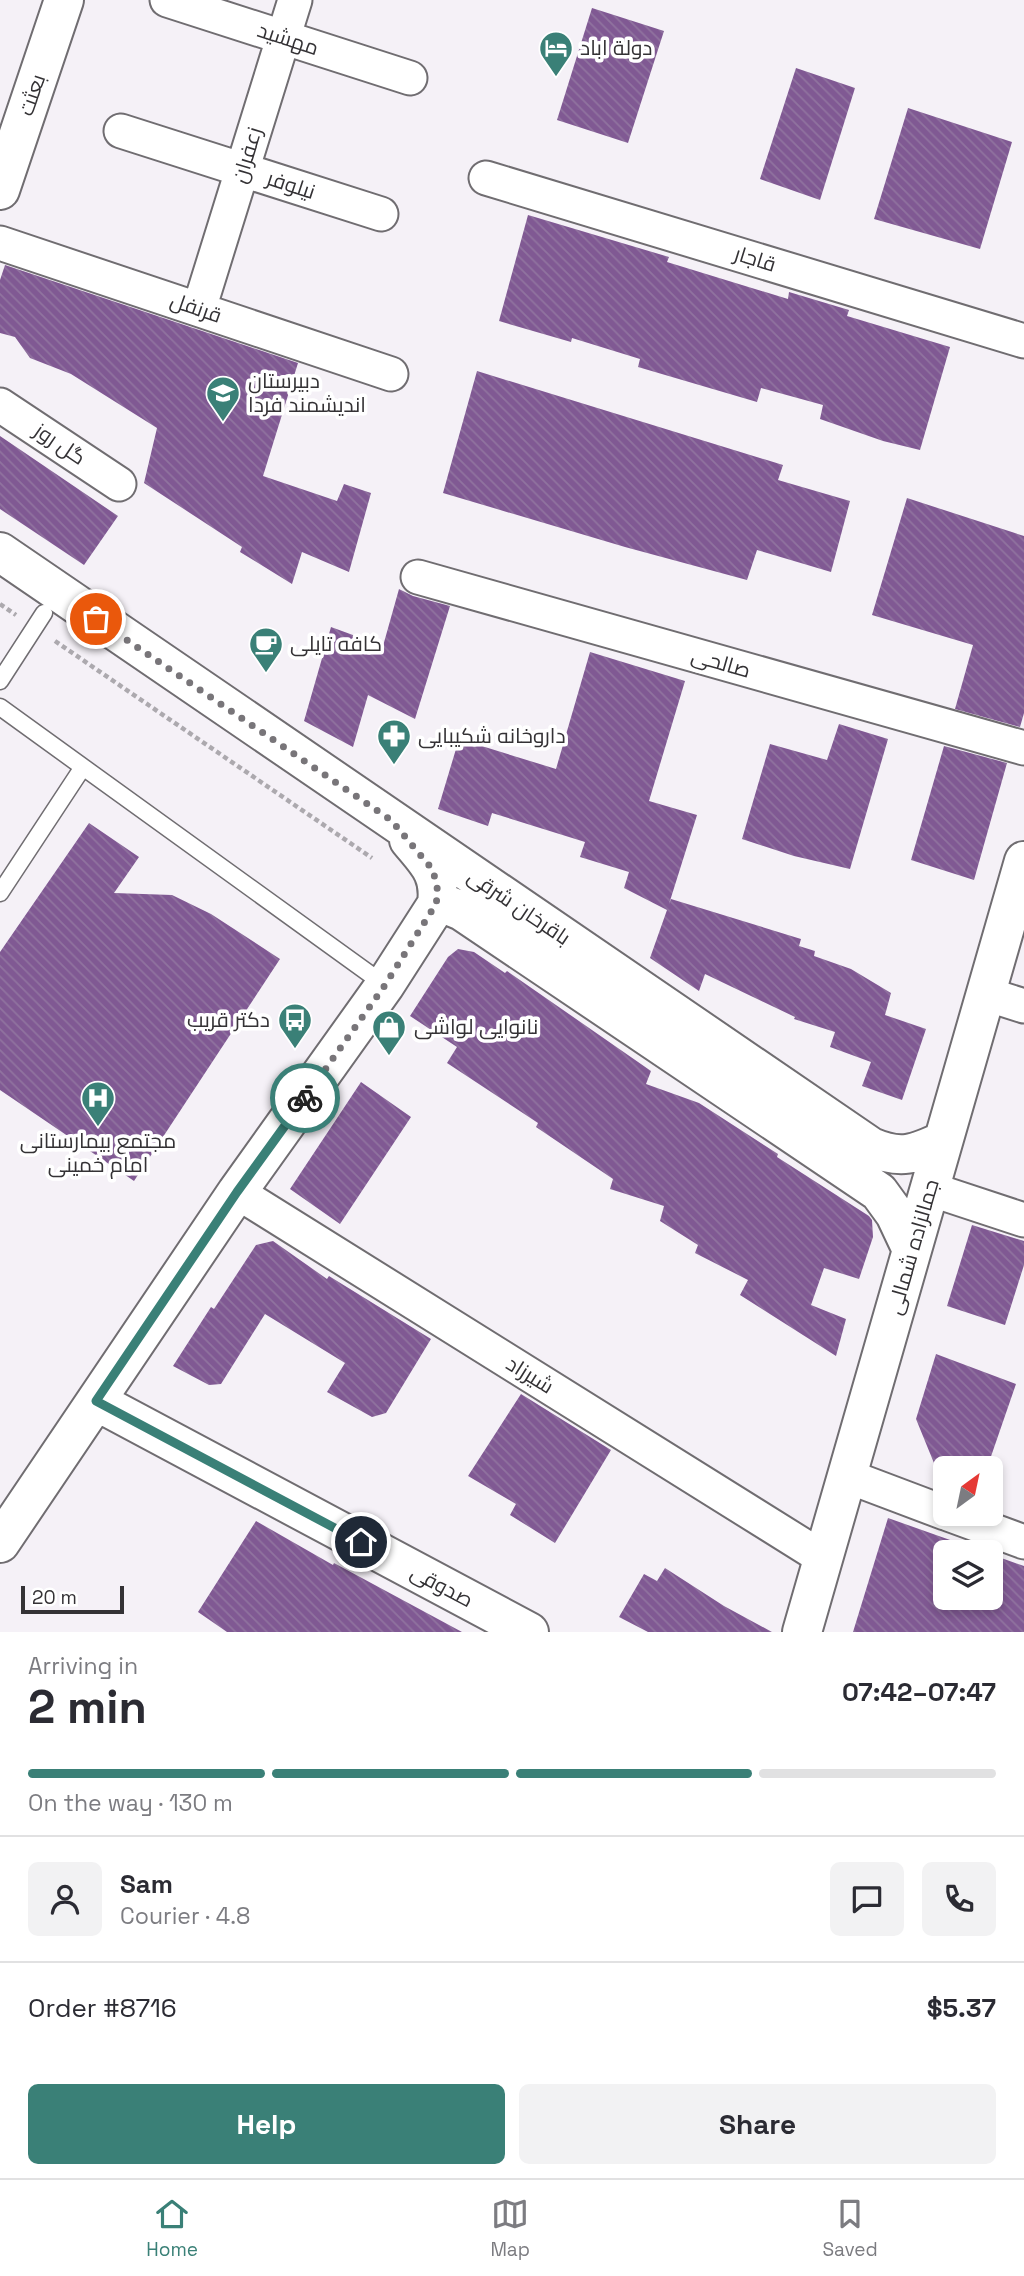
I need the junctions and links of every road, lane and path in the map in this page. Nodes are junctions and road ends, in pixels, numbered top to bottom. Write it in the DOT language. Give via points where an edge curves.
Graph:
graph roads {
  1 [pos="64,0"];
  2 [pos="167,0"];
  3 [pos="295,0"];
  4 [pos="284,37"];
  5 [pos="410,78"];
  6 [pos="121,131"];
  7 [pos="243,170"];
  8 [pos="486,178"];
  9 [pos="0,190"];
  10 [pos="382,214"];
  11 [pos="0,243"];
  12 [pos="199,309"];
  13 [pos="1024,341"];
  14 [pos="391,374"];
  15 [pos="0,404"];
  16 [pos="120,484"];
  17 [pos="0,552"];
  18 [pos="418,577"];
  19 [pos="0,604"];
  20 [pos="44,613"];
  21 [pos="34,628"];
  22 [pos="0,681"];
  23 [pos="0,707"];
  24 [pos="1024,748"];
  25 [pos="83,767"];
  26 [pos="391,820"];
  27 [pos="372,858"];
  28 [pos="1024,861"];
  29 [pos="0,893"];
  30 [pos="436,904"];
  31 [pos="385,985"];
  32 [pos="986,993"];
  33 [pos="1024,1006"];
  34 [pos="943,1140"];
  35 [pos="930,1189"];
  36 [pos="237,1192"];
  37 [pos="1024,1220"];
  38 [pos="912,1250"];
  39 [pos="96,1401"];
  40 [pos="848,1476"];
  41 [pos="933,1508"];
  42 [pos="982,1526"];
  43 [pos="1024,1542"];
  44 [pos="0,1543"];
  45 [pos="823,1558"];
  46 [pos="529,1632"];
  47 [pos="802,1632"];
  1 -- 9 [label="street, بعثت"];
  2 -- 4 [label="street, مهشید"];
  3 -- 4 [label="street, زعفران"];
  4 -- 5 [label="street, مهشید"];
  4 -- 7 [label="street, زعفران"];
  6 -- 7 [label="street, نیلوفر"];
  7 -- 10 [label="street, نیلوفر"];
  7 -- 12 [label="street, زعفران"];
  8 -- 13 [label="street, قاجار"];
  11 -- 12 [label="street, قرنفل"];
  12 -- 14 [label="street, قرنفل"];
  15 -- 16 [label="street, گل روز"];
  17 -- 26 [label="street, باقرخان شرقی"];
  18 -- 24 [label="street, صالحی"];
  19 -- 21 [label="path"];
  20 -- 21 [label="lane"];
  21 -- 22 [label="lane"];
  21 -- 27 [label="path"];
  23 -- 25 [label="lane"];
  25 -- 29 [label="lane"];
  25 -- 31 [label="lane"];
  26 -- 30 [label="street" via="433,870"];
  26 -- 34 [label="street, باقرخان شرقی" via="871,1147 902,1156"];
  28 -- 32 [label="street, جمالزاده شمالی"];
  30 -- 31 [label="street"];
  30 -- 38 [label="street" via="462,912 879,1192"];
  31 -- 36 [label="street"];
  32 -- 33 [label="street"];
  32 -- 34 [label="street, جمالزاده شمالی"];
  34 -- 35 [label="street, جمالزاده شمالی"];
  35 -- 37 [label="street"];
  35 -- 38 [label="street, جمالزاده شمالی"];
  36 -- 39 [label="street"];
  36 -- 45 [label="street, شیرزاد"];
  38 -- 40 [label="street, جمالزاده شمالی"];
  39 -- 44 [label="street"];
  39 -- 46 [label="street, صدوقی"];
  40 -- 41 [label="street"];
  40 -- 45 [label="street, جمالزاده شمالی"];
  42 -- 43 [label="street"];
  45 -- 47 [label="street, جمالزاده شمالی"];
}
